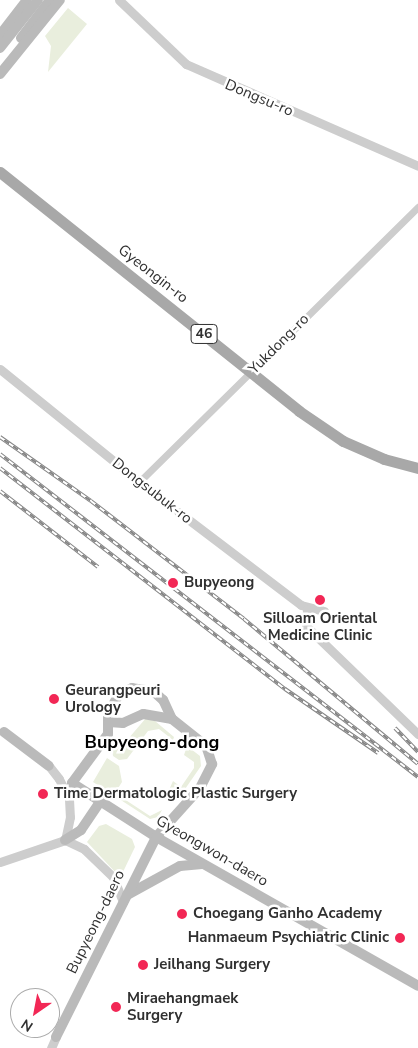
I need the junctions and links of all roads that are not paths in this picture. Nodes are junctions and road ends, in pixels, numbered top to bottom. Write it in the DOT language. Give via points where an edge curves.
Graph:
graph roads {
  1 [pos="27,0"];
  2 [pos="38,0"];
  3 [pos="50,0"];
  4 [pos="60,0"];
  5 [pos="119,0"];
  6 [pos="0,35"];
  7 [pos="0,48"];
  8 [pos="0,64"];
  9 [pos="0,74"];
  10 [pos="418,166"];
  11 [pos="1,173"];
  12 [pos="418,206"];
  13 [pos="0,369"];
  14 [pos="251,372"];
  15 [pos="418,468"];
  16 [pos="139,482"];
  17 [pos="307,609"];
  18 [pos="324,611"];
  19 [pos="172,719"];
  20 [pos="109,722"];
  21 [pos="2,730"];
  22 [pos="418,734"];
  23 [pos="49,766"];
  24 [pos="72,783"];
  25 [pos="99,803"];
  26 [pos="156,836"];
  27 [pos="65,840"];
  28 [pos="0,862"];
  29 [pos="207,865"];
  30 [pos="124,899"];
  31 [pos="418,986"];
  32 [pos="60,1030"];
  33 [pos="56,1038"];
  34 [pos="51,1048"];
  1 -- 6 [label="main road"];
  2 -- 7 [label="main road"];
  3 -- 8 [label="main road"];
  4 -- 9 [label="main road"];
  5 -- 10 [label="street, Dongsu-ro" via="186,64"];
  11 -- 14 [label="main road, Gyeongin-ro / 46"];
  12 -- 14 [label="street, Yukdong-ro"];
  13 -- 16 [label="street, Dongsubuk-ro"];
  14 -- 15 [label="main road, Gyeongin-ro / 46" via="343,441 384,459"];
  14 -- 16 [label="street, Yukdong-ro"];
  16 -- 17 [label="street, Dongsubuk-ro"];
  17 -- 18 [label="street"];
  17 -- 22 [label="street" via="306,626"];
  19 -- 20 [label="main road" via="143,714 123,723"];
  19 -- 20 [label="main road" via="153,691 132,688 119,694 108,714"];
  19 -- 26 [label="main road, Bupyeong-daero" via="206,746 212,764 200,788"];
  20 -- 24 [label="main road" via="105,738"];
  21 -- 23 [label="main road, Gyeongwon-daero"];
  23 -- 24 [label="street, Gyeongwon-daero"];
  23 -- 27 [label="street" via="69,799"];
  24 -- 25 [label="main road, Gyeongwon-daero"];
  25 -- 26 [label="main road, Gyeongwon-daero"];
  25 -- 27 [label="main road" via="81,830"];
  26 -- 29 [label="main road, Gyeongwon-daero"];
  26 -- 30 [label="main road, Bupyeong-daero"];
  27 -- 28 [label="street"];
  27 -- 30 [label="street" via="84,849 113,877"];
  29 -- 30 [label="main road" via="180,866"];
  29 -- 31 [label="main road, Gyeongwon-daero"];
  30 -- 32 [label="main road, Bupyeong-daero"];
  33 -- 34 [label="street, Bupyeong-daero"];
}
